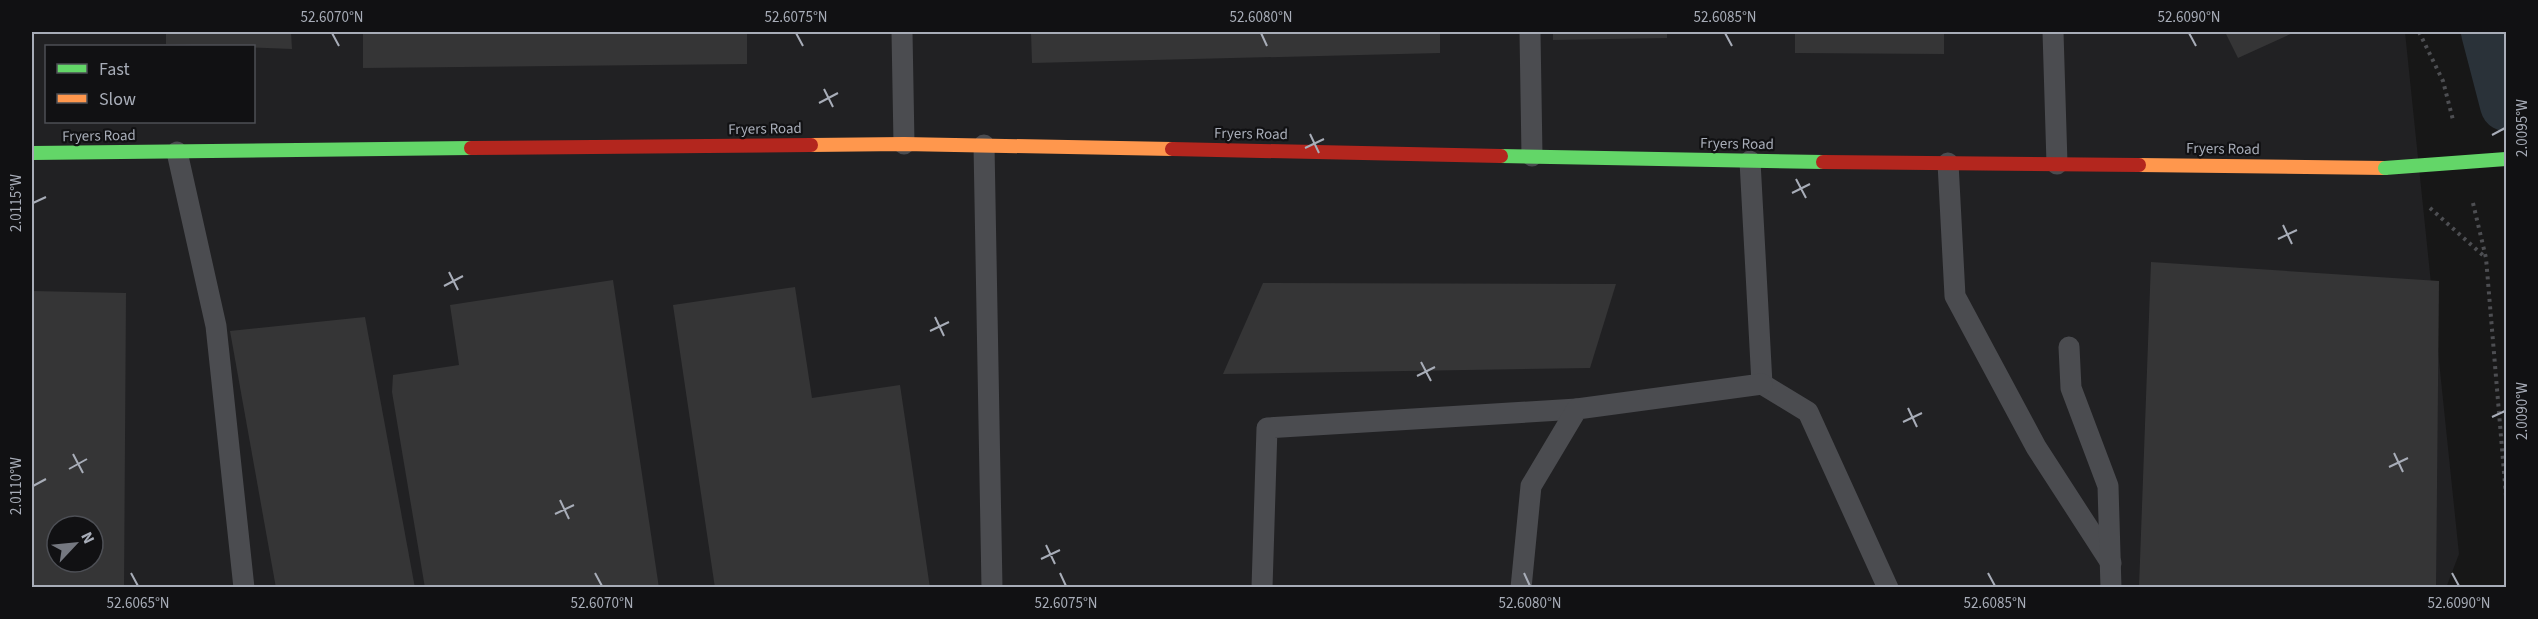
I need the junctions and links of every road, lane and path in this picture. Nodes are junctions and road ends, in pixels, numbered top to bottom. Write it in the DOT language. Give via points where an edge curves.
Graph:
graph roads {
  1 [pos="903,32"];
  2 [pos="1530,32"];
  3 [pos="2054,32"];
  4 [pos="2420,32"];
  5 [pos="2454,126"];
  6 [pos="904,144"];
  7 [pos="984,145"];
  8 [pos="177,152"];
  9 [pos="32,153"];
  10 [pos="1532,156"];
  11 [pos="2506,159"];
  12 [pos="1750,160"];
  13 [pos="1948,163"];
  14 [pos="2057,164"];
  15 [pos="2385,168"];
  16 [pos="2470,192"];
  17 [pos="2486,258"];
  18 [pos="2069,347"];
  19 [pos="1762,384"];
  20 [pos="1577,409"];
  21 [pos="2506,496"];
  22 [pos="2111,563"];
  23 [pos="2506,583"];
  24 [pos="244,588"];
  25 [pos="992,588"];
  26 [pos="1262,588"];
  27 [pos="1521,588"];
  28 [pos="1888,588"];
  29 [pos="2111,588"];
  30 [pos="2505,588"];
  1 -- 6 [label="lane"];
  2 -- 10 [label="lane"];
  3 -- 14 [label="lane"];
  4 -- 5 [label="path" via="2443,81"];
  6 -- 7 [label="street, Fryers Road"];
  6 -- 8 [label="street, Fryers Road"];
  7 -- 10 [label="street, Fryers Road"];
  7 -- 25 [label="lane"];
  8 -- 9 [label="street, Fryers Road"];
  8 -- 24 [label="lane" via="216,326"];
  10 -- 12 [label="street, Fryers Road"];
  11 -- 15 [label="street, Fryers Road, bridge"];
  12 -- 13 [label="street, Fryers Road"];
  12 -- 19 [label="lane"];
  13 -- 14 [label="street, Fryers Road"];
  13 -- 22 [label="lane" via="1955,296 2036,447"];
  14 -- 15 [label="street, Fryers Road"];
  15 -- 17 [label="path"];
  16 -- 17 [label="path"];
  17 -- 21 [label="path"];
  18 -- 22 [label="lane" via="2071,388 2108,486"];
  19 -- 20 [label="lane"];
  19 -- 28 [label="lane" via="1808,412"];
  20 -- 26 [label="lane" via="1267,428"];
  20 -- 27 [label="lane" via="1531,486"];
  22 -- 29 [label="lane"];
  23 -- 30 [label="path"];
}
